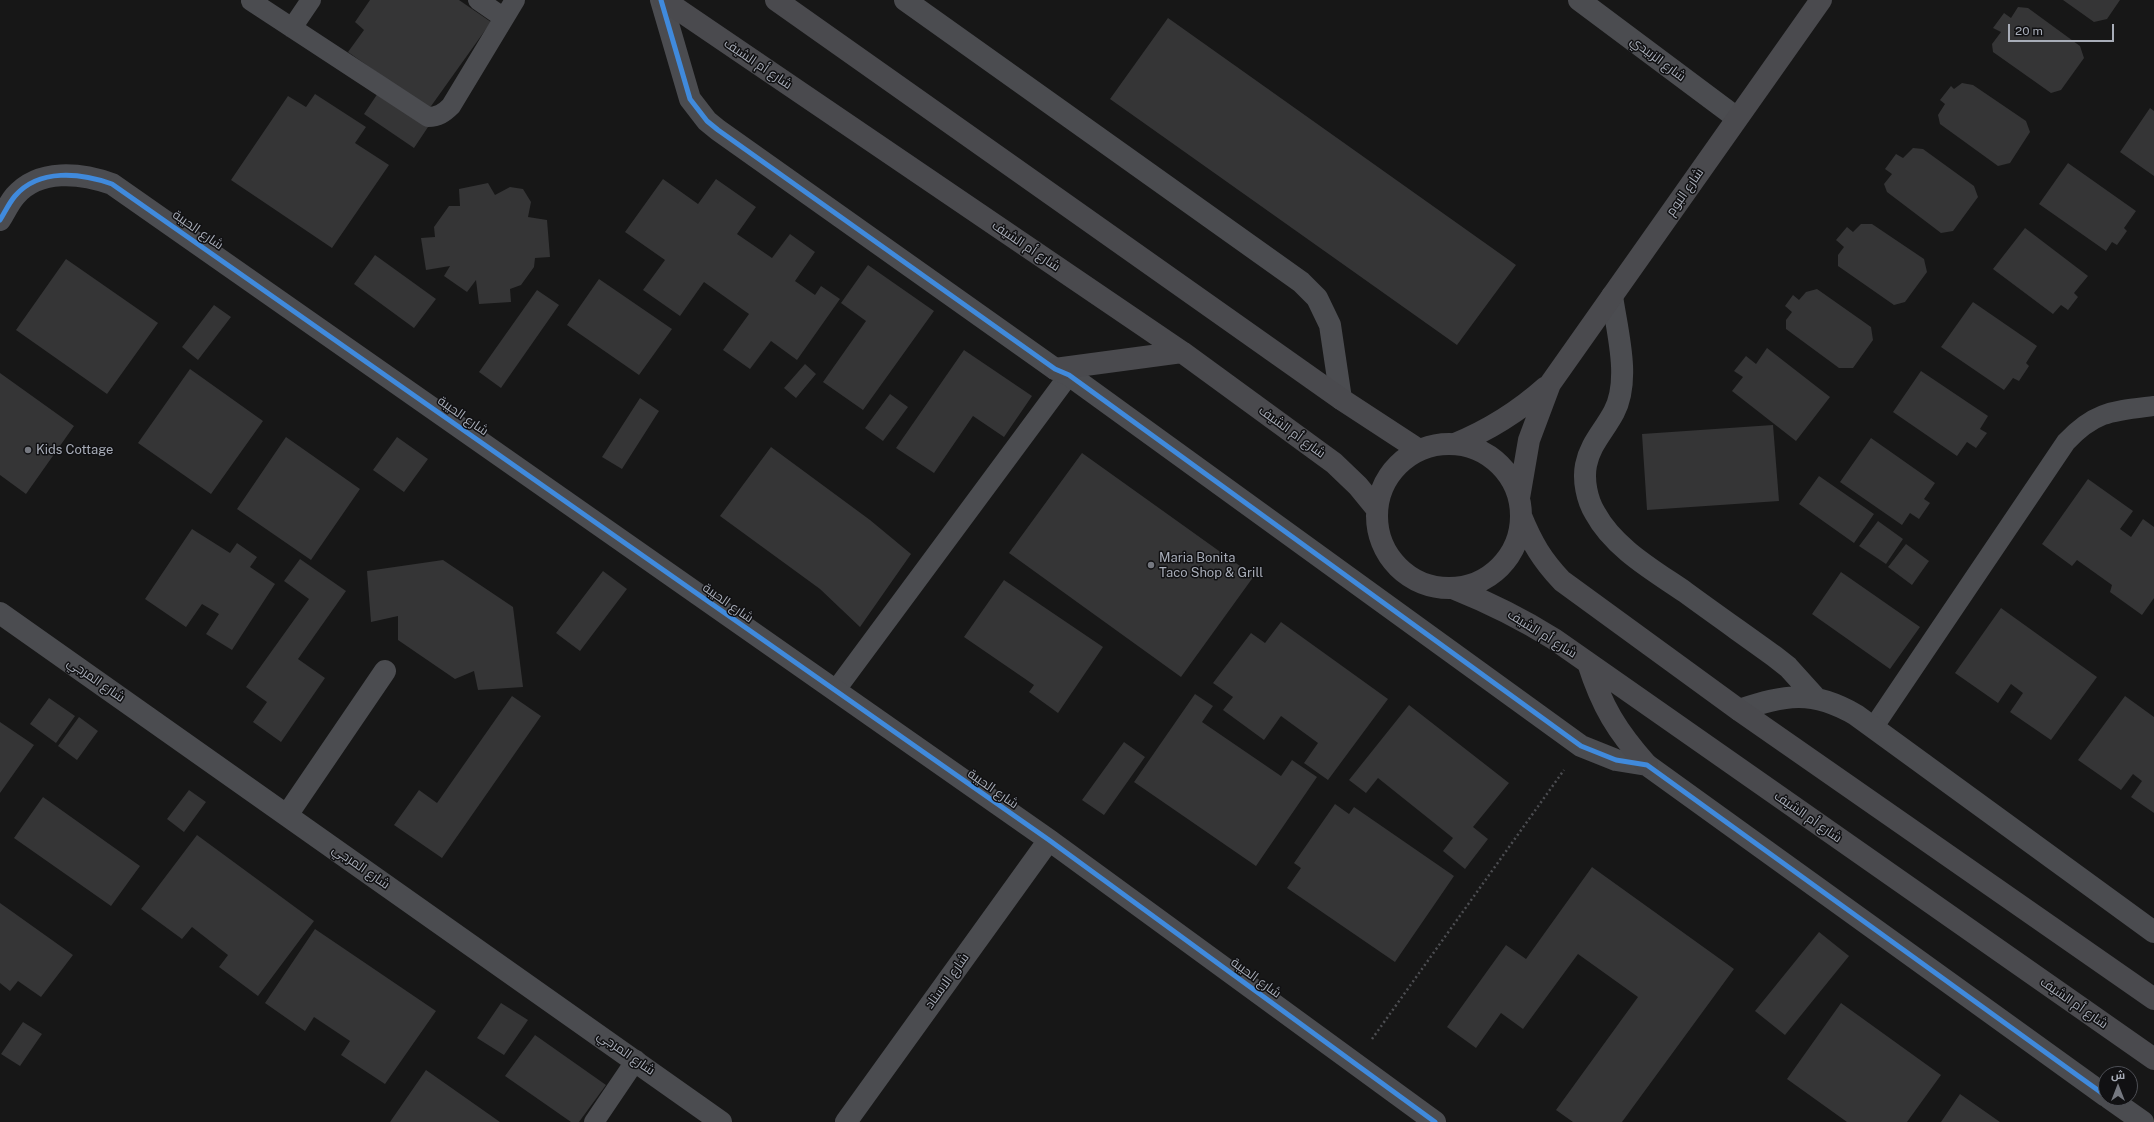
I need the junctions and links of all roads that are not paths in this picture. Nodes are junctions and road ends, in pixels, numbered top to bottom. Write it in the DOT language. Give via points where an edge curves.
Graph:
graph roads {
  1 [pos="311,0"];
  2 [pos="478,0"];
  3 [pos="515,0"];
  4 [pos="661,0"];
  5 [pos="664,0"];
  6 [pos="776,0"];
  7 [pos="904,0"];
  8 [pos="1579,0"];
  9 [pos="1820,0"];
  10 [pos="251,1"];
  11 [pos="504,18"];
  12 [pos="292,28"];
  13 [pos="1737,118"];
  14 [pos="0,220"];
  15 [pos="1612,296"];
  16 [pos="1182,352"];
  17 [pos="1062,372"];
  18 [pos="1550,384"];
  19 [pos="1341,399"];
  20 [pos="2154,406"];
  21 [pos="1455,444"];
  22 [pos="1419,450"];
  23 [pos="1520,507"];
  24 [pos="1376,508"];
  25 [pos="1455,590"];
  26 [pos="0,613"];
  27 [pos="1588,663"];
  28 [pos="385,671"];
  29 [pos="835,691"];
  30 [pos="1816,698"];
  31 [pos="1739,710"];
  32 [pos="1873,728"];
  33 [pos="1647,765"];
  34 [pos="287,815"];
  35 [pos="1048,840"];
  36 [pos="2154,932"];
  37 [pos="2154,998"];
  38 [pos="2154,1059"];
  39 [pos="636,1060"];
  40 [pos="2098,1090"];
  41 [pos="2120,1106"];
  42 [pos="594,1122"];
  43 [pos="721,1122"];
  44 [pos="846,1122"];
  45 [pos="1435,1122"];
  46 [pos="2143,1122"];
  1 -- 12 [label="lane"];
  2 -- 11 [label="lane"];
  3 -- 11 [label="lane"];
  4 -- 17 [label="street" via="685,86 690,99 707,121"];
  5 -- 16 [label="main road, شارع أم الشيف"];
  6 -- 19 [label="main road"];
  7 -- 19 [label="street" via="1301,282 1317,298 1330,325"];
  8 -- 13 [label="street, شارع الزبيدي"];
  9 -- 13 [label="main road, شارع البوم"];
  10 -- 12 [label="lane"];
  11 -- 12 [label="lane" via="451,106 436,117 428,117"];
  13 -- 15 [label="main road, شارع البوم"];
  14 -- 29 [label="street, شارع الحيبة" via="15,196 38,179 64,175 92,177 112,184"];
  15 -- 18 [label="main road, شارع البوم"];
  15 -- 30 [label="street" via="1622,386 1614,413 1592,444 1586,467 1586,490 1594,512 1634,557 1774,656 1788,667"];
  16 -- 17 [label="main road"];
  16 -- 24 [label="main road, شارع أم الشيف" via="1334,463"];
  17 -- 29 [label="lane"];
  17 -- 33 [label="street" via="1581,746 1616,760"];
  18 -- 21 [label="main road, شارع البوم" via="1506,419"];
  18 -- 23 [label="main road, شارع البوم" via="1529,440"];
  19 -- 22 [label="main road"];
  20 -- 32 [label="lane" via="2114,410 2095,417 2079,428 2066,442"];
  21 -- 22 [label="main road"];
  21 -- 23 [label="main road" via="1472,448 1488,456 1506,472"];
  22 -- 24 [label="main road" via="1403,460 1390,474 1381,490"];
  23 -- 25 [label="main road, شارع البوم" via="1518,537 1509,556 1495,572 1476,584"];
  23 -- 31 [label="main road" via="1530,540 1544,562 1562,581"];
  24 -- 25 [label="main road" via="1377,530 1384,550 1396,567 1413,580"];
  25 -- 27 [label="main road, شارع أم الشيف" via="1522,619"];
  26 -- 34 [label="street, شارع المرجي"];
  27 -- 33 [label="main road" via="1610,718 1627,743"];
  27 -- 38 [label="main road, شارع أم الشيف"];
  28 -- 34 [label="street"];
  29 -- 35 [label="street, شارع الحيبة"];
  30 -- 31 [label="street" via="1789,696"];
  30 -- 32 [label="street" via="1837,704"];
  31 -- 37 [label="main road"];
  32 -- 36 [label="street"];
  33 -- 40 [label="street"];
  34 -- 39 [label="street, شارع المرجي"];
  35 -- 44 [label="street, شارع الاستاد"];
  35 -- 45 [label="street, شارع الحيبة"];
  39 -- 42 [label="lane"];
  39 -- 43 [label="street, شارع المرجي"];
  41 -- 46 [label="street"];
}
